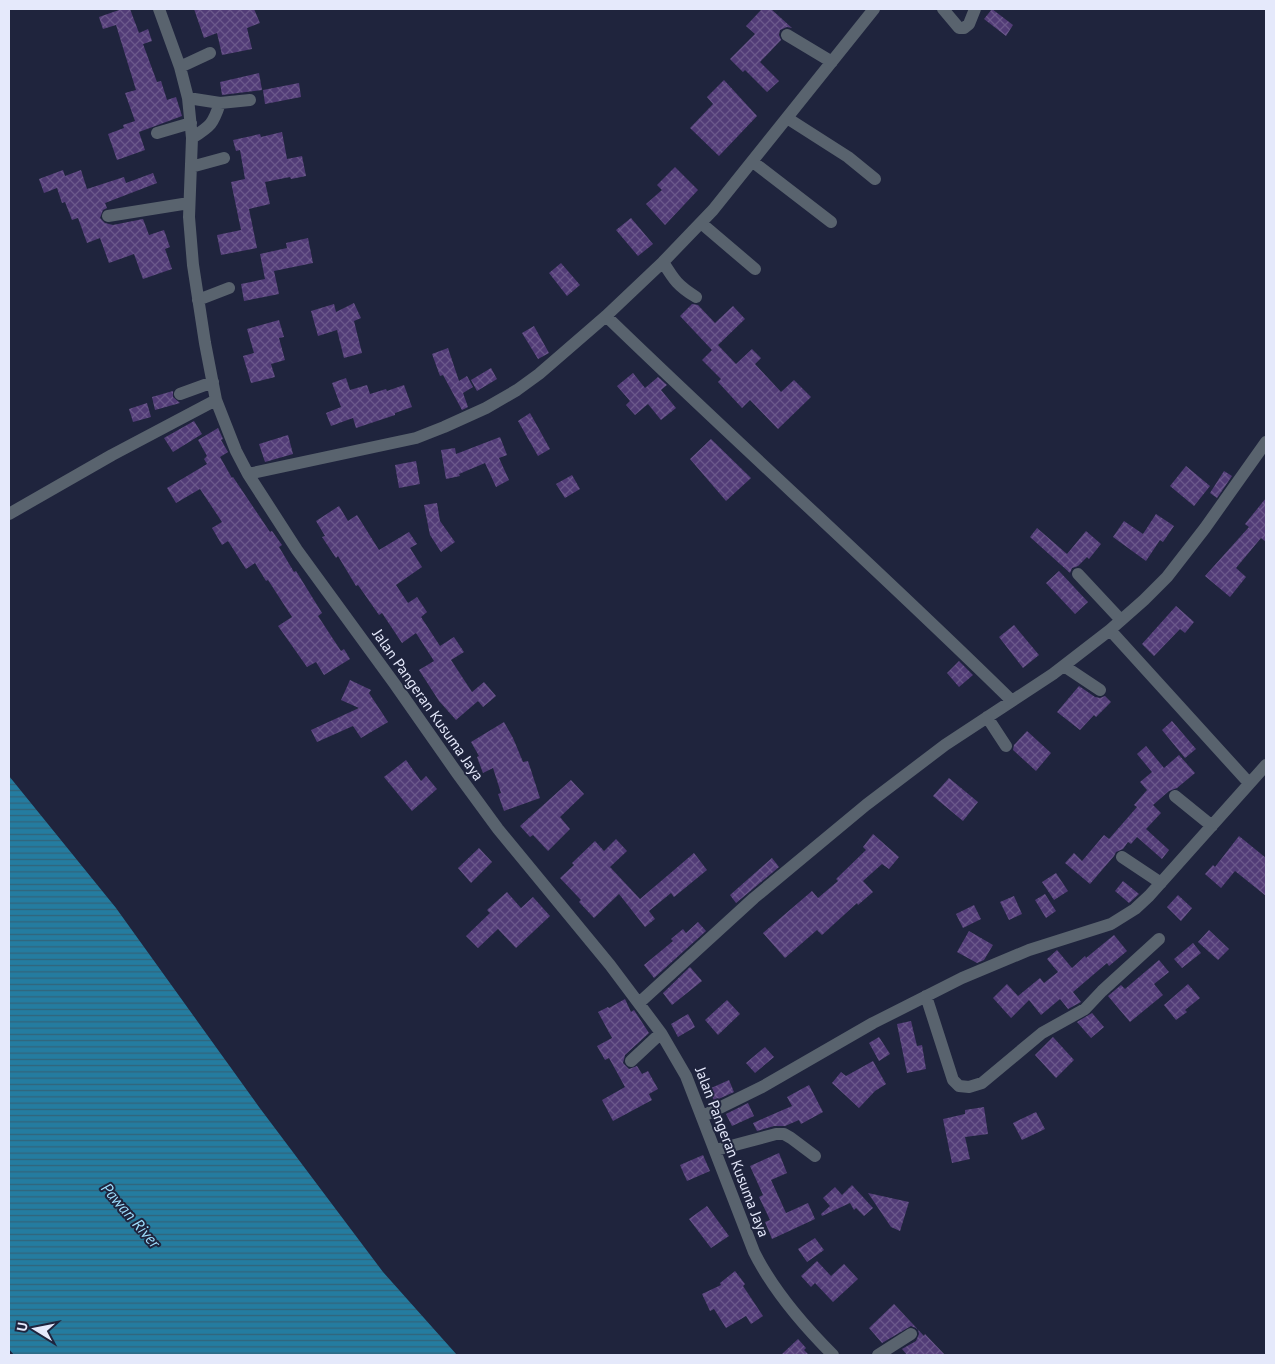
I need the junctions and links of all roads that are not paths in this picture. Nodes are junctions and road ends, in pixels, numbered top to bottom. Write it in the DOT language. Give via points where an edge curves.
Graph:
graph roads {
  1 [pos="159,9"];
  2 [pos="874,9"];
  3 [pos="942,9"];
  4 [pos="975,9"];
  5 [pos="787,35"];
  6 [pos="210,53"];
  7 [pos="832,62"];
  8 [pos="180,67"];
  9 [pos="188,98"];
  10 [pos="250,100"];
  11 [pos="220,103"];
  12 [pos="788,118"];
  13 [pos="191,123"];
  14 [pos="156,133"];
  15 [pos="192,138"];
  16 [pos="224,158"];
  17 [pos="753,162"];
  18 [pos="191,167"];
  19 [pos="875,179"];
  20 [pos="189,203"];
  21 [pos="108,216"];
  22 [pos="831,222"];
  23 [pos="701,223"];
  24 [pos="664,262"];
  25 [pos="755,268"];
  26 [pos="230,288"];
  27 [pos="696,297"];
  28 [pos="198,300"];
  29 [pos="606,316"];
  30 [pos="213,382"];
  31 [pos="180,394"];
  32 [pos="216,400"];
  33 [pos="1266,442"];
  34 [pos="248,474"];
  35 [pos="9,514"];
  36 [pos="1078,574"];
  37 [pos="1120,619"];
  38 [pos="1110,630"];
  39 [pos="1064,666"];
  40 [pos="1100,690"];
  41 [pos="1012,701"];
  42 [pos="987,717"];
  43 [pos="1006,746"];
  44 [pos="1266,764"];
  45 [pos="1249,784"];
  46 [pos="1175,796"];
  47 [pos="1212,826"];
  48 [pos="1122,857"];
  49 [pos="1161,883"];
  50 [pos="1159,939"];
  51 [pos="926,996"];
  52 [pos="639,1003"];
  53 [pos="661,1033"];
  54 [pos="631,1061"];
  55 [pos="703,1116"];
  56 [pos="716,1150"];
  57 [pos="816,1156"];
  58 [pos="911,1334"];
  59 [pos="833,1355"];
  60 [pos="878,1355"];
  1 -- 8 [label="street, Jalan Pangeran Kusuma Jaya"];
  2 -- 7 [label="street"];
  3 -- 4 [label="street" via="960,28 969,24"];
  5 -- 7 [label="street"];
  6 -- 8 [label="street"];
  7 -- 12 [label="street"];
  8 -- 9 [label="street, Jalan Pangeran Kusuma Jaya"];
  9 -- 11 [label="street"];
  9 -- 13 [label="street, Jalan Pangeran Kusuma Jaya"];
  10 -- 11 [label="street"];
  11 -- 15 [label="street" via="209,127"];
  12 -- 17 [label="street"];
  12 -- 19 [label="street" via="848,157"];
  13 -- 14 [label="street"];
  13 -- 15 [label="street, Jalan Pangeran Kusuma Jaya"];
  15 -- 18 [label="street, Jalan Pangeran Kusuma Jaya"];
  16 -- 18 [label="street"];
  17 -- 22 [label="street"];
  17 -- 23 [label="street"];
  18 -- 20 [label="street, Jalan Pangeran Kusuma Jaya"];
  20 -- 21 [label="street"];
  20 -- 28 [label="street, Jalan Pangeran Kusuma Jaya"];
  23 -- 24 [label="street"];
  23 -- 25 [label="street"];
  24 -- 27 [label="street" via="674,282"];
  24 -- 29 [label="street"];
  26 -- 28 [label="street"];
  28 -- 30 [label="street, Jalan Pangeran Kusuma Jaya"];
  29 -- 34 [label="street" via="517,390 444,427 383,446"];
  29 -- 41 [label="street"];
  30 -- 31 [label="street"];
  30 -- 32 [label="street, Jalan Pangeran Kusuma Jaya"];
  32 -- 34 [label="street, Jalan Pangeran Kusuma Jaya"];
  32 -- 35 [label="street" via="112,454"];
  33 -- 37 [label="street" via="1167,577"];
  34 -- 52 [label="street, Jalan Pangeran Kusuma Jaya" via="297,550 498,828"];
  36 -- 37 [label="street"];
  37 -- 38 [label="street"];
  38 -- 39 [label="street"];
  38 -- 45 [label="street"];
  39 -- 40 [label="street"];
  39 -- 41 [label="street"];
  41 -- 42 [label="street"];
  42 -- 43 [label="street"];
  42 -- 52 [label="street" via="945,744 866,805 754,898"];
  44 -- 45 [label="street"];
  45 -- 47 [label="street"];
  46 -- 47 [label="street"];
  47 -- 49 [label="street"];
  48 -- 49 [label="street"];
  49 -- 51 [label="street" via="1135,909 1111,924 1000,962"];
  50 -- 51 [label="street" via="1085,1010 1042,1033 982,1083 969,1087 960,1086 953,1080"];
  51 -- 55 [label="street"];
  52 -- 53 [label="street, Jalan Pangeran Kusuma Jaya"];
  53 -- 54 [label="street"];
  53 -- 55 [label="street, Jalan Pangeran Kusuma Jaya" via="686,1076"];
  55 -- 56 [label="street, Jalan Pangeran Kusuma Jaya"];
  56 -- 57 [label="street" via="784,1134"];
  56 -- 59 [label="street, Jalan Pangeran Kusuma Jaya" via="762,1269 789,1306"];
  58 -- 60 [label="street"];
}
